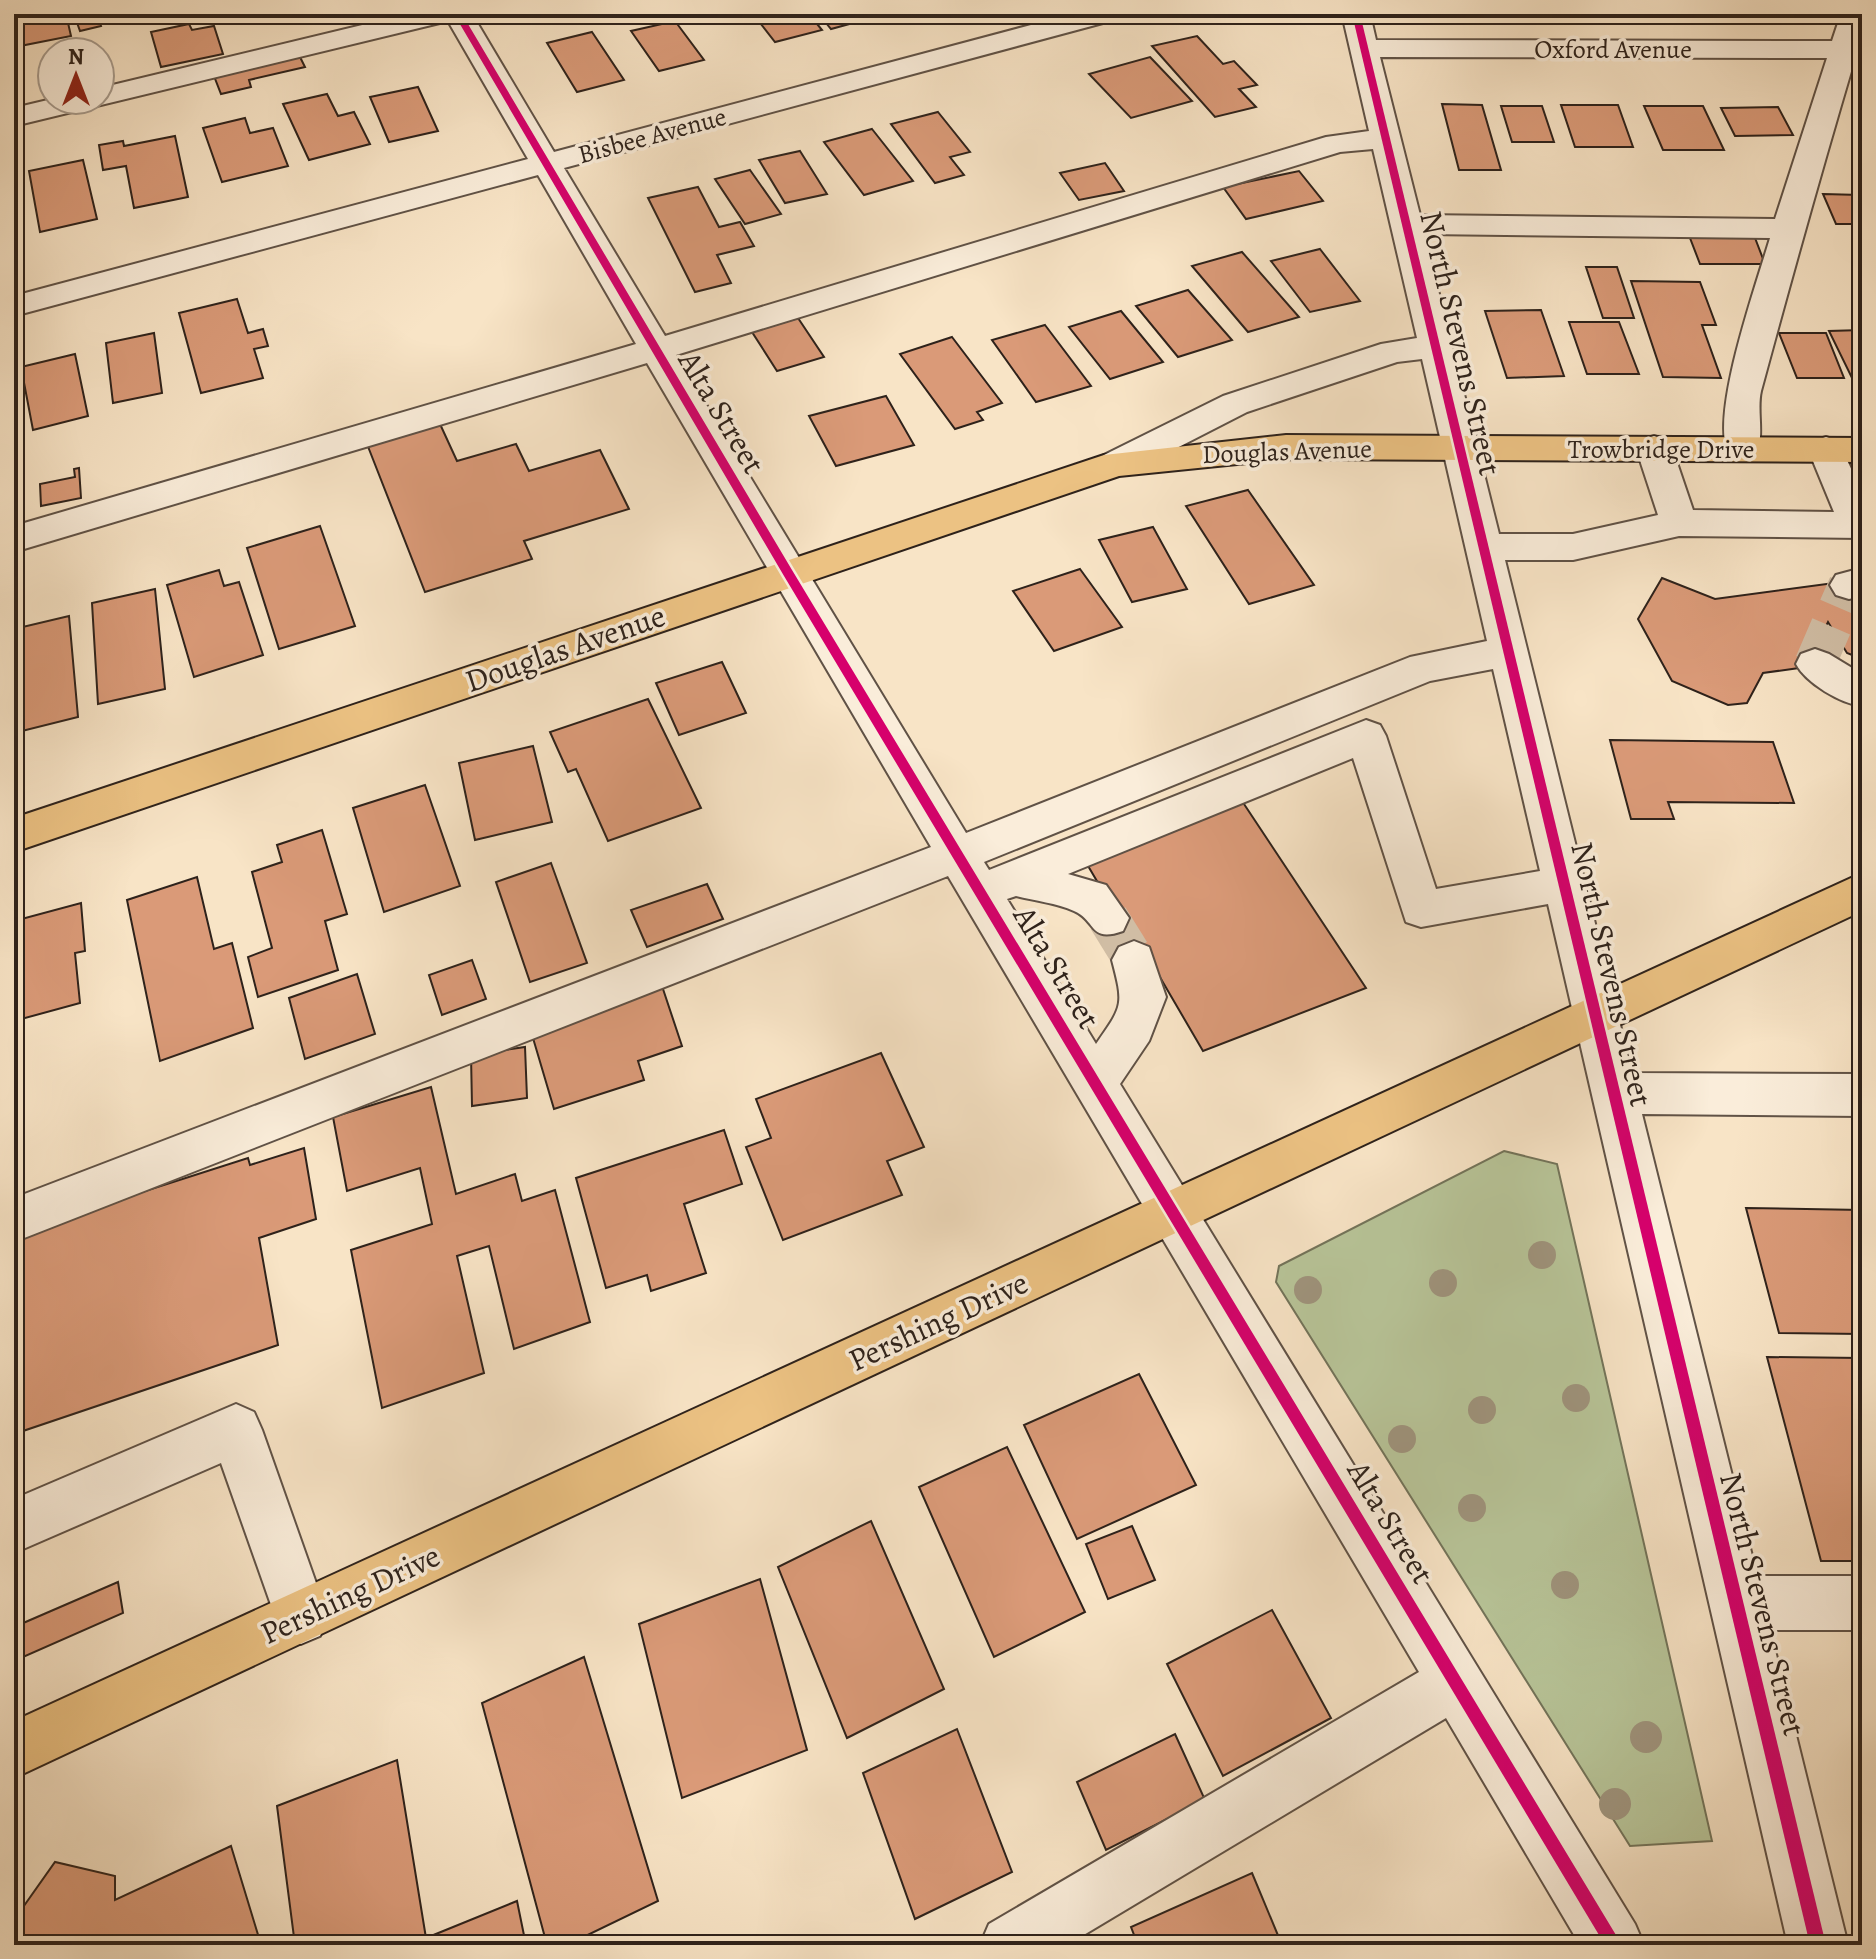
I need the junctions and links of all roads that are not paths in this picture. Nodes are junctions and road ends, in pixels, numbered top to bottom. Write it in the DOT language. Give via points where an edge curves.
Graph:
graph roads {
  1 [pos="443,14"];
  2 [pos="458,14"];
  3 [pos="1104,14"];
  4 [pos="1855,14"];
  5 [pos="1360,31"];
  6 [pos="1852,50"];
  7 [pos="116,93"];
  8 [pos="36,112"];
  9 [pos="14,117"];
  10 [pos="1386,139"];
  11 [pos="546,163"];
  12 [pos="1406,224"];
  13 [pos="1788,229"];
  14 [pos="14,306"];
  15 [pos="1435,346"];
  16 [pos="655,350"];
  17 [pos="1459,448"];
  18 [pos="1654,448"];
  19 [pos="1742,449"];
  20 [pos="1826,449"];
  21 [pos="1862,450"];
  22 [pos="1116,464"];
  23 [pos="1679,523"];
  24 [pos="1860,524"];
  25 [pos="14,539"];
  26 [pos="1483,547"];
  27 [pos="788,573"];
  28 [pos="1508,652"];
  29 [pos="1815,664"];
  30 [pos="1861,693"];
  31 [pos="14,835"];
  32 [pos="958,854"];
  33 [pos="1564,884"];
  34 [pos="998,885"];
  35 [pos="1862,891"];
  36 [pos="1108,918"];
  37 [pos="1134,960"];
  38 [pos="1595,1015"];
  39 [pos="1096,1081"];
  40 [pos="1613,1093"];
  41 [pos="1862,1095"];
  42 [pos="1175,1212"];
  43 [pos="14,1220"];
  44 [pos="14,1526"];
  45 [pos="1736,1603"];
  46 [pos="1862,1603"];
  47 [pos="301,1617"];
  48 [pos="1456,1681"];
  49 [pos="14,1750"];
  50 [pos="1010,1945"];
  51 [pos="1614,1945"];
  52 [pos="1818,1945"];
  1 -- 7 [label="street"];
  2 -- 11 [label="street, Alta Street"];
  3 -- 11 [label="street, Bisbee Avenue"];
  4 -- 6 [label="street"];
  5 -- 6 [label="street, Oxford Avenue"];
  5 -- 10 [label="street, North Stevens Street"];
  6 -- 13 [label="street"];
  8 -- 9 [label="street"];
  10 -- 12 [label="street, North Stevens Street"];
  10 -- 16 [label="street" via="1337,143"];
  11 -- 14 [label="street, Bisbee Avenue"];
  11 -- 16 [label="street, Alta Street"];
  12 -- 13 [label="street"];
  12 -- 15 [label="street, North Stevens Street"];
  13 -- 19 [label="street" via="1741,404"];
  15 -- 17 [label="street, North Stevens Street"];
  15 -- 22 [label="street, Douglas Avenue" via="1393,352 1235,404"];
  16 -- 25 [label="street"];
  16 -- 27 [label="street, Alta Street"];
  17 -- 18 [label="main road, Trowbridge Drive"];
  17 -- 22 [label="main road, Douglas Avenue" via="1286,447"];
  17 -- 26 [label="street, North Stevens Street"];
  18 -- 19 [label="main road, Trowbridge Drive"];
  18 -- 23 [label="street"];
  19 -- 20 [label="main road, Trowbridge Drive"];
  20 -- 21 [label="main road, Trowbridge Drive"];
  20 -- 24 [label="street"];
  22 -- 27 [label="main road, Douglas Avenue"];
  23 -- 24 [label="street"];
  23 -- 26 [label="street" via="1573,547"];
  26 -- 28 [label="street, North Stevens Street"];
  27 -- 31 [label="main road, Douglas Avenue"];
  27 -- 32 [label="street, Alta Street"];
  28 -- 32 [label="street" via="1424,667"];
  28 -- 33 [label="street, North Stevens Street"];
  29 -- 30 [label="street"];
  32 -- 34 [label="street, Alta Street"];
  32 -- 43 [label="street"];
  33 -- 34 [label="street" via="1421,909 1366,736"];
  33 -- 38 [label="street, North Stevens Street"];
  34 -- 36 [label="street" via="1070,890 1091,898"];
  34 -- 39 [label="street, Alta Street"];
  35 -- 38 [label="main road, Pershing Drive"];
  37 -- 39 [label="street" via="1144,997 1133,1027"];
  38 -- 40 [label="street, North Stevens Street"];
  38 -- 42 [label="main road, Pershing Drive"];
  39 -- 42 [label="street, Alta Street"];
  40 -- 41 [label="street"];
  40 -- 45 [label="street, North Stevens Street"];
  42 -- 47 [label="main road, Pershing Drive"];
  42 -- 48 [label="street, Alta Street"];
  44 -- 47 [label="street" via="236,1430"];
  45 -- 46 [label="street"];
  45 -- 52 [label="street, North Stevens Street"];
  47 -- 49 [label="main road, Pershing Drive"];
  48 -- 50 [label="street"];
  48 -- 51 [label="street, Alta Street"];
}
